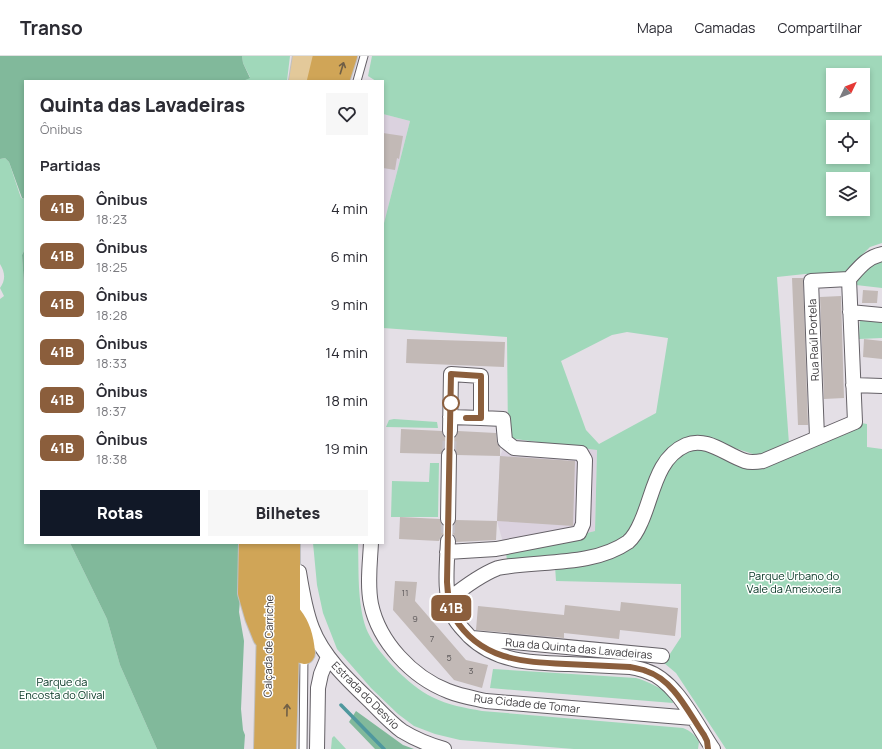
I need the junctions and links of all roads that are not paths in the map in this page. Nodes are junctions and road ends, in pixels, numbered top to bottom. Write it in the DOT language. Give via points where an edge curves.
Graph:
graph roads {
  1 [pos="296,56"];
  2 [pos="304,56"];
  3 [pos="324,56"];
  4 [pos="346,56"];
  5 [pos="364,56"];
  6 [pos="295,80"];
  7 [pos="300,80"];
  8 [pos="318,80"];
  9 [pos="338,80"];
  10 [pos="357,80"];
  11 [pos="882,254"];
  12 [pos="849,279"];
  13 [pos="850,312"];
  14 [pos="882,315"];
  15 [pos="853,385"];
  16 [pos="882,386"];
  17 [pos="481,418"];
  18 [pos="817,437"];
  19 [pos="449,455"];
  20 [pos="448,519"];
  21 [pos="270,544"];
  22 [pos="289,544"];
  23 [pos="294,544"];
  24 [pos="371,544"];
  25 [pos="249,550"];
  26 [pos="299,572"];
  27 [pos="269,595"];
  28 [pos="448,600"];
  29 [pos="289,614"];
  30 [pos="472,638"];
  31 [pos="304,653"];
  32 [pos="268,656"];
  33 [pos="662,656"];
  34 [pos="328,657"];
  35 [pos="693,718"];
  36 [pos="706,742"];
  37 [pos="265,749"];
  38 [pos="285,749"];
  39 [pos="303,749"];
  40 [pos="317,749"];
  41 [pos="444,749"];
  42 [pos="713,749"];
  1 -- 6 [label="lane"];
  2 -- 7 [label="main road"];
  3 -- 8 [label="highway"];
  9 -- 4 [label="highway, one-way"];
  5 -- 10 [label="lane"];
  11 -- 12 [label="street" via="866,260"];
  12 -- 13 [label="street"];
  12 -- 18 [label="street, Rua Raúl Portela" via="811,281"];
  13 -- 14 [label="street"];
  13 -- 15 [label="street"];
  15 -- 16 [label="street"];
  15 -- 18 [label="street" via="855,422"];
  17 -- 17 [label="street" via="450,424 451,374 481,376"];
  17 -- 28 [label="street" via="503,419 505,442 514,448 581,453 585,460 583,524 579,533 496,549 448,547"];
  18 -- 28 [label="street" via="763,461 752,462 708,444 686,445 675,452 659,473 645,515 629,541 618,548 583,559 498,568 464,587"];
  19 -- 20 [label="street"];
  21 -- 27 [label="highway, Calçada de Carriche"];
  22 -- 29 [label="highway, Calçada de Carriche"];
  23 -- 26 [label="highway"];
  24 -- 35 [label="street, Rua Cidade de Tomar" via="371,606 379,628 398,655 428,681 466,697 486,701"];
  25 -- 27 [label="highway" via="251,571 255,580"];
  25 -- 32 [label="highway" via="249,592 266,641"];
  26 -- 31 [label="lane"];
  26 -- 34 [label="street, Estrada do Desvio" via="304,602 313,630"];
  27 -- 29 [label="highway"];
  27 -- 32 [label="highway, Calçada de Carriche"];
  28 -- 30 [label="street" via="453,617"];
  29 -- 31 [label="highway" via="300,631"];
  38 -- 29 [label="highway, Calçada de Carriche, one-way"];
  30 -- 33 [label="street, Rua da Quinta das Lavadeiras"];
  30 -- 35 [label="street" via="484,648 507,658 531,663 630,667 646,671 659,677 674,690"];
  31 -- 39 [label="lane"];
  32 -- 37 [label="highway, Calçada de Carriche"];
  34 -- 40 [label="street" via="318,688"];
  34 -- 41 [label="street, Estrada do Desvio" via="388,720 402,731"];
  35 -- 36 [label="street"];
  36 -- 42 [label="street"];
}
